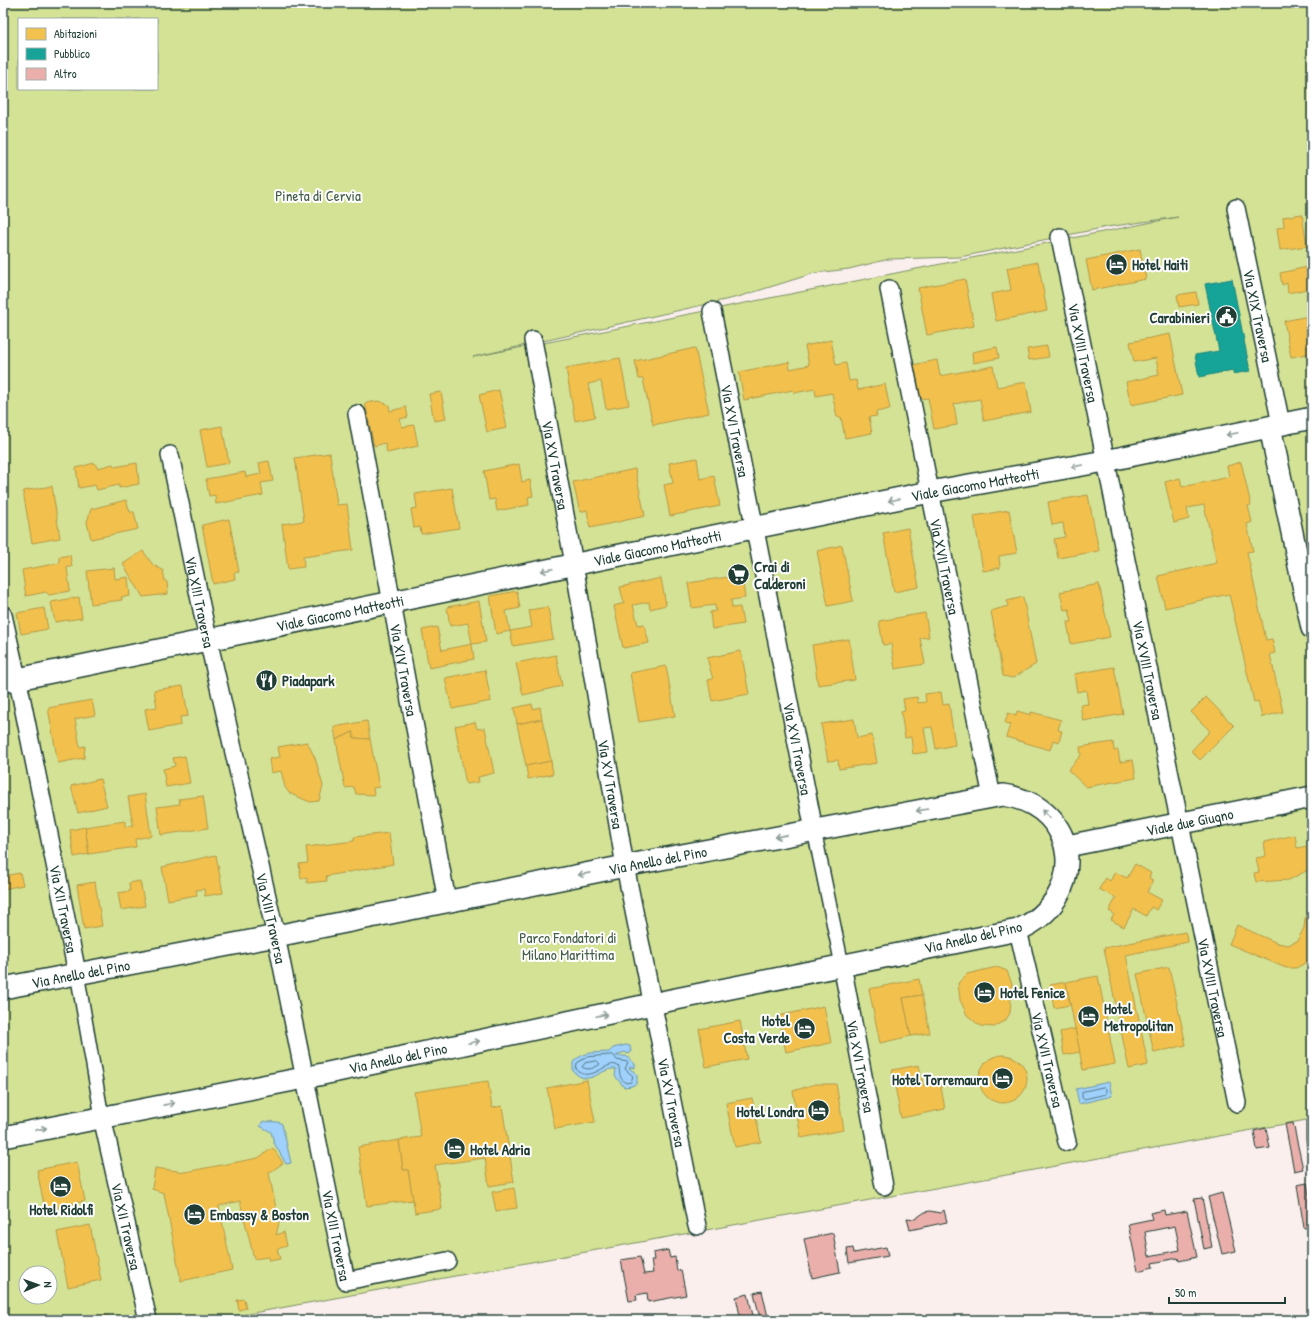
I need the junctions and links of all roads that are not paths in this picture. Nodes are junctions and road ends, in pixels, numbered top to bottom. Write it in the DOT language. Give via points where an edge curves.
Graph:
graph roads {
  1 [pos="1236,208"];
  2 [pos="1060,237"];
  3 [pos="889,289"];
  4 [pos="712,310"];
  5 [pos="533,340"];
  6 [pos="357,414"];
  7 [pos="1312,418"];
  8 [pos="1276,425"];
  9 [pos="170,455"];
  10 [pos="1105,461"];
  11 [pos="930,492"];
  12 [pos="756,528"];
  13 [pos="574,564"];
  14 [pos="392,602"];
  15 [pos="3,615"];
  16 [pos="1312,628"];
  17 [pos="208,639"];
  18 [pos="10,680"];
  19 [pos="992,797"];
  20 [pos="1312,797"];
  21 [pos="1179,825"];
  22 [pos="814,830"];
  23 [pos="1067,846"];
  24 [pos="625,866"];
  25 [pos="447,901"];
  26 [pos="1018,930"];
  27 [pos="276,936"];
  28 [pos="842,965"];
  29 [pos="77,973"];
  30 [pos="3,988"];
  31 [pos="652,1004"];
  32 [pos="304,1078"];
  33 [pos="1237,1103"];
  34 [pos="102,1117"];
  35 [pos="3,1137"];
  36 [pos="1067,1142"];
  37 [pos="884,1186"];
  38 [pos="697,1226"];
  39 [pos="447,1260"];
  40 [pos="148,1320"];
  1 -- 8 [label="street, Via XIX Traversa"];
  2 -- 10 [label="street, Via XVIII Traversa"];
  3 -- 11 [label="street, Via XVII Traversa"];
  4 -- 12 [label="street, Via XVI Traversa"];
  5 -- 13 [label="street, Via XV Traversa"];
  6 -- 14 [label="street, Via XIV Traversa"];
  7 -- 8 [label="street, Viale Giacomo Matteotti"];
  8 -- 10 [label="street, Viale Giacomo Matteotti, one-way"];
  8 -- 16 [label="street, Via XIX Traversa"];
  9 -- 17 [label="street, Via XIII Traversa"];
  10 -- 11 [label="street, Viale Giacomo Matteotti, one-way"];
  10 -- 21 [label="street, Via XVIII Traversa"];
  11 -- 12 [label="street, Viale Giacomo Matteotti, one-way"];
  11 -- 19 [label="street, Via XVII Traversa"];
  12 -- 13 [label="street, Viale Giacomo Matteotti"];
  12 -- 22 [label="street, Via XVI Traversa"];
  13 -- 14 [label="street, Viale Giacomo Matteotti, one-way"];
  13 -- 24 [label="street, Via XV Traversa"];
  14 -- 17 [label="street, Viale Giacomo Matteotti"];
  14 -- 25 [label="street, Via XIV Traversa"];
  15 -- 18 [label="street, Via XII Traversa"];
  17 -- 18 [label="street, Viale Giacomo Matteotti"];
  17 -- 27 [label="street, Via XIII Traversa"];
  18 -- 29 [label="street, Via XII Traversa"];
  19 -- 22 [label="street, Via Anello del Pino, one-way"];
  23 -- 19 [label="street, Via Anello del Pino, one-way" via="1059,828 1041,809 1030,802 1010,796"];
  20 -- 21 [label="street, Viale due Giugno"];
  21 -- 23 [label="street, Viale due Giugno"];
  21 -- 33 [label="street, Via XVIII Traversa"];
  22 -- 24 [label="street, Via Anello del Pino, one-way"];
  22 -- 28 [label="street, Via XVI Traversa"];
  23 -- 26 [label="street, Via Anello del Pino" via="1066,871 1058,896 1038,918"];
  24 -- 25 [label="street, Via Anello del Pino, one-way"];
  24 -- 31 [label="street, Via XV Traversa"];
  25 -- 27 [label="street, Via Anello del Pino"];
  26 -- 28 [label="street, Via Anello del Pino"];
  26 -- 36 [label="street, Via XVII Traversa"];
  27 -- 29 [label="street, Via Anello del Pino"];
  27 -- 32 [label="street, Via XIII Traversa"];
  28 -- 31 [label="street, Via Anello del Pino"];
  28 -- 37 [label="street, Via XVI Traversa"];
  29 -- 30 [label="street, Via Anello del Pino"];
  29 -- 34 [label="street, Via XII Traversa"];
  32 -- 31 [label="street, Via Anello del Pino, one-way"];
  31 -- 38 [label="street, Via XV Traversa"];
  34 -- 32 [label="street, Via Anello del Pino, one-way"];
  32 -- 39 [label="street, Via XIII Traversa" via="346,1281"];
  35 -- 34 [label="street, Via Anello del Pino, one-way"];
  34 -- 40 [label="street, Via XII Traversa"];
}
